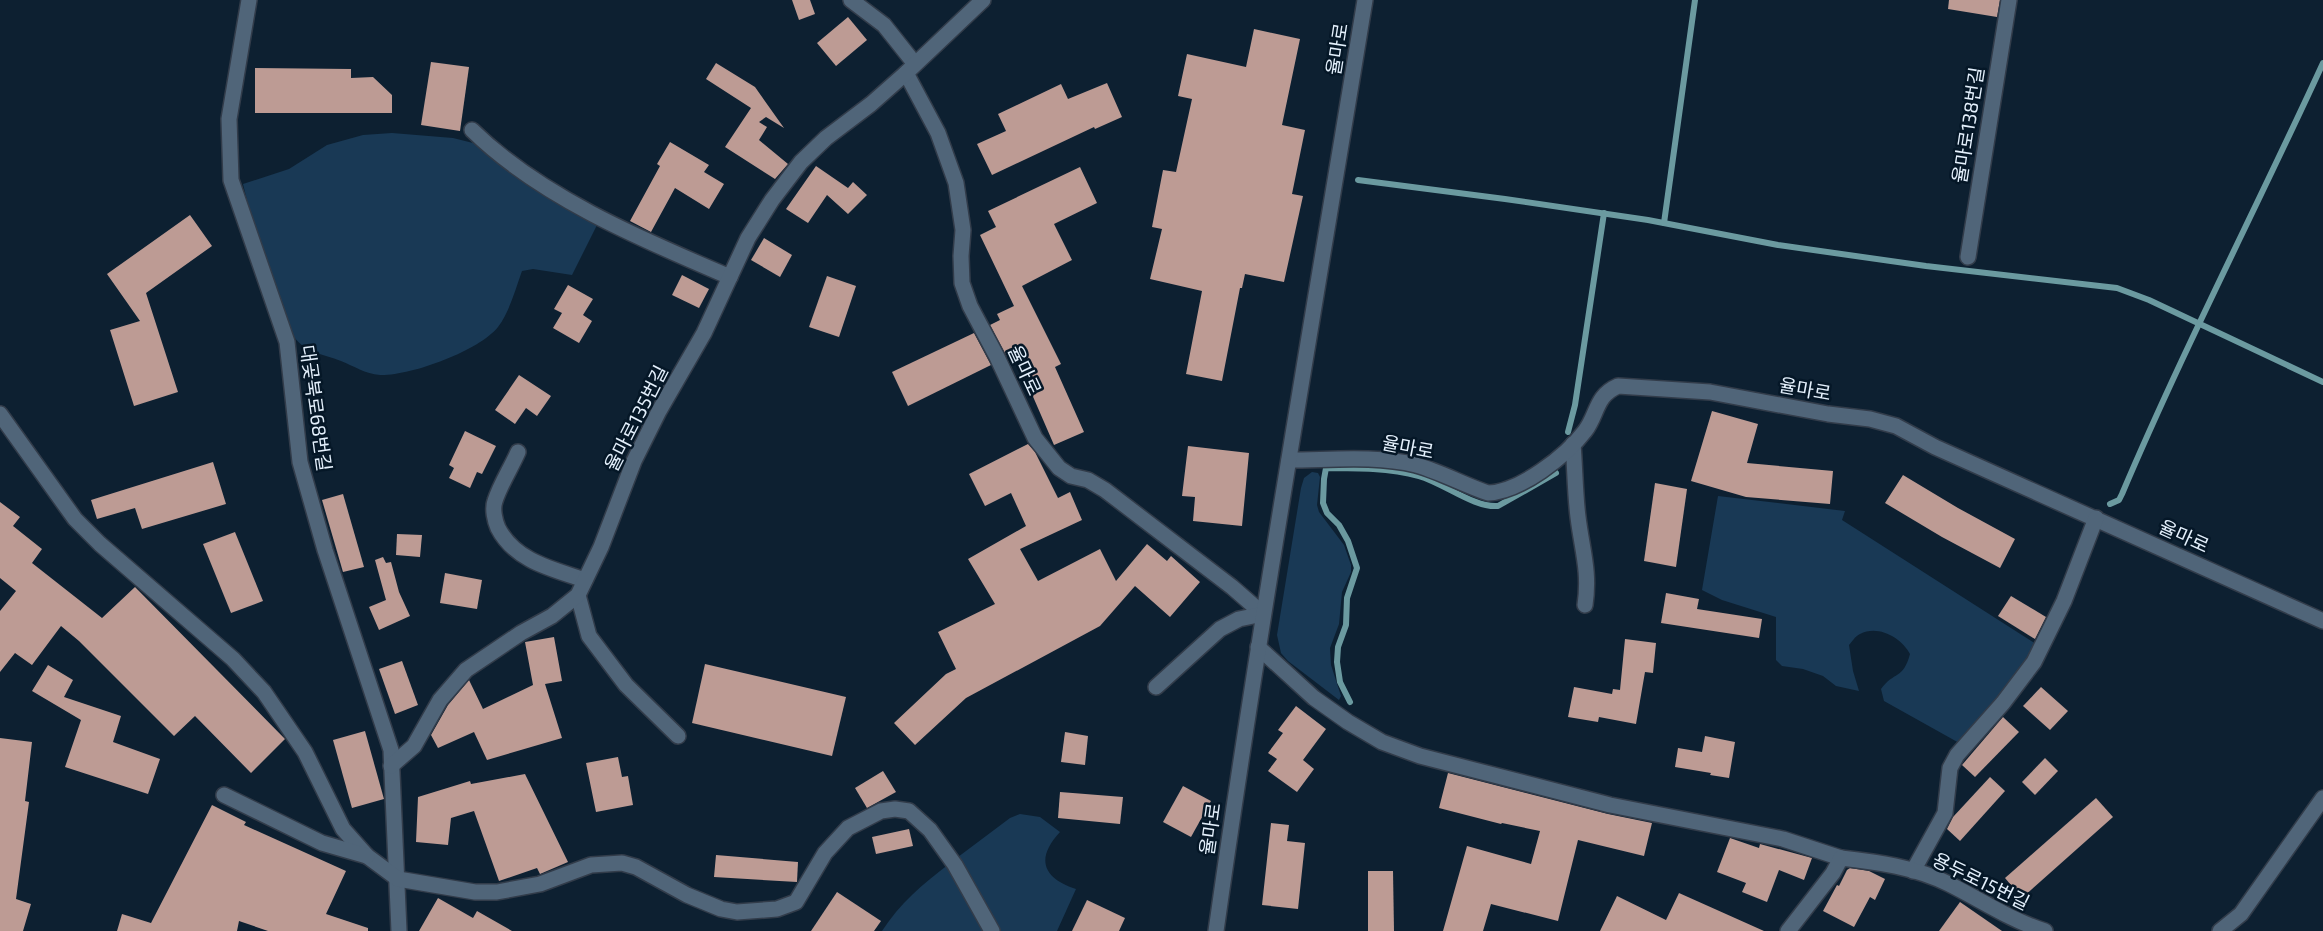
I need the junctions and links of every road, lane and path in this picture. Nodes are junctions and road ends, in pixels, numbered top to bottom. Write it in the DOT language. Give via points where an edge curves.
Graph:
graph roads {
  1 [pos="250,0"];
  2 [pos="852,0"];
  3 [pos="983,0"];
  4 [pos="1365,0"];
  5 [pos="2009,0"];
  6 [pos="911,69"];
  7 [pos="472,130"];
  8 [pos="1968,257"];
  9 [pos="730,277"];
  10 [pos="0,414"];
  11 [pos="1573,444"];
  12 [pos="518,452"];
  13 [pos="1289,460"];
  14 [pos="2096,518"];
  15 [pos="585,580"];
  16 [pos="578,595"];
  17 [pos="1585,605"];
  18 [pos="1263,614"];
  19 [pos="2323,621"];
  20 [pos="1258,647"];
  21 [pos="1156,687"];
  22 [pos="678,736"];
  23 [pos="391,766"];
  24 [pos="224,795"];
  25 [pos="2323,798"];
  26 [pos="366,856"];
  27 [pos="1840,858"];
  28 [pos="1913,871"];
  29 [pos="398,880"];
  30 [pos="399,931"];
  31 [pos="992,931"];
  32 [pos="1216,931"];
  33 [pos="1788,931"];
  34 [pos="2045,931"];
  35 [pos="2220,931"];
  1 -- 23 [label="street, 대곶북로68번길" via="229,119 231,180 287,342 300,462 325,550 391,750"];
  2 -- 6 [label="street" via="884,26"];
  3 -- 6 [label="street, 율마로135번길"];
  4 -- 13 [label="street, 율마로"];
  5 -- 8 [label="street, 율마로138번길"];
  6 -- 9 [label="street, 율마로135번길" via="801,162 772,200"];
  6 -- 18 [label="street, 율마로" via="956,183 963,230 962,283 970,306 998,356 1035,438 1058,468 1106,490"];
  7 -- 9 [label="street" via="525,174 581,206 654,244"];
  9 -- 15 [label="street, 율마로135번길" via="704,333 634,461"];
  10 -- 26 [label="street" via="75,519 233,659 264,692 305,752 344,829"];
  11 -- 13 [label="street, 율마로" via="1558,460 1498,493 1488,493 1432,470 1397,462"];
  11 -- 14 [label="street, 율마로" via="1586,431 1607,391 1618,386 1710,392 1828,414 1870,418 1896,426 1935,447"];
  11 -- 17 [label="street" via="1578,515 1587,563"];
  12 -- 15 [label="street" via="494,503 495,521 505,540 523,556 547,568"];
  13 -- 18 [label="street, 율마로"];
  14 -- 19 [label="street, 율마로"];
  14 -- 28 [label="street" via="2064,601 2034,662 1957,755 1950,768 1945,813"];
  15 -- 16 [label="street, 율마로135번길"];
  16 -- 22 [label="street" via="589,636 626,685"];
  16 -- 23 [label="street, 율마로135번길" via="552,616 466,670 440,700 414,746"];
  18 -- 20 [label="street, 율마로"];
  18 -- 21 [label="street" via="1239,619 1220,629"];
  20 -- 27 [label="street, 용두로15번길" via="1314,698 1348,722 1382,742 1420,756 1610,805 1783,839"];
  20 -- 32 [label="street, 율마로"];
  23 -- 29 [label="street, 대곶북로68번길"];
  24 -- 26 [label="street" via="322,842"];
  25 -- 35 [label="street" via="2250,903"];
  26 -- 29 [label="street"];
  27 -- 28 [label="street, 용두로15번길" via="1878,862"];
  27 -- 33 [label="street" via="1833,873"];
  28 -- 34 [label="street, 용두로15번길" via="1948,883 2003,914"];
  29 -- 30 [label="street, 대곶북로68번길"];
  29 -- 31 [label="street" via="475,892 497,892 540,884 591,865 622,863 721,910 777,909 796,902 825,853 848,828 881,811 895,809 909,811 930,830 955,865"];
}
